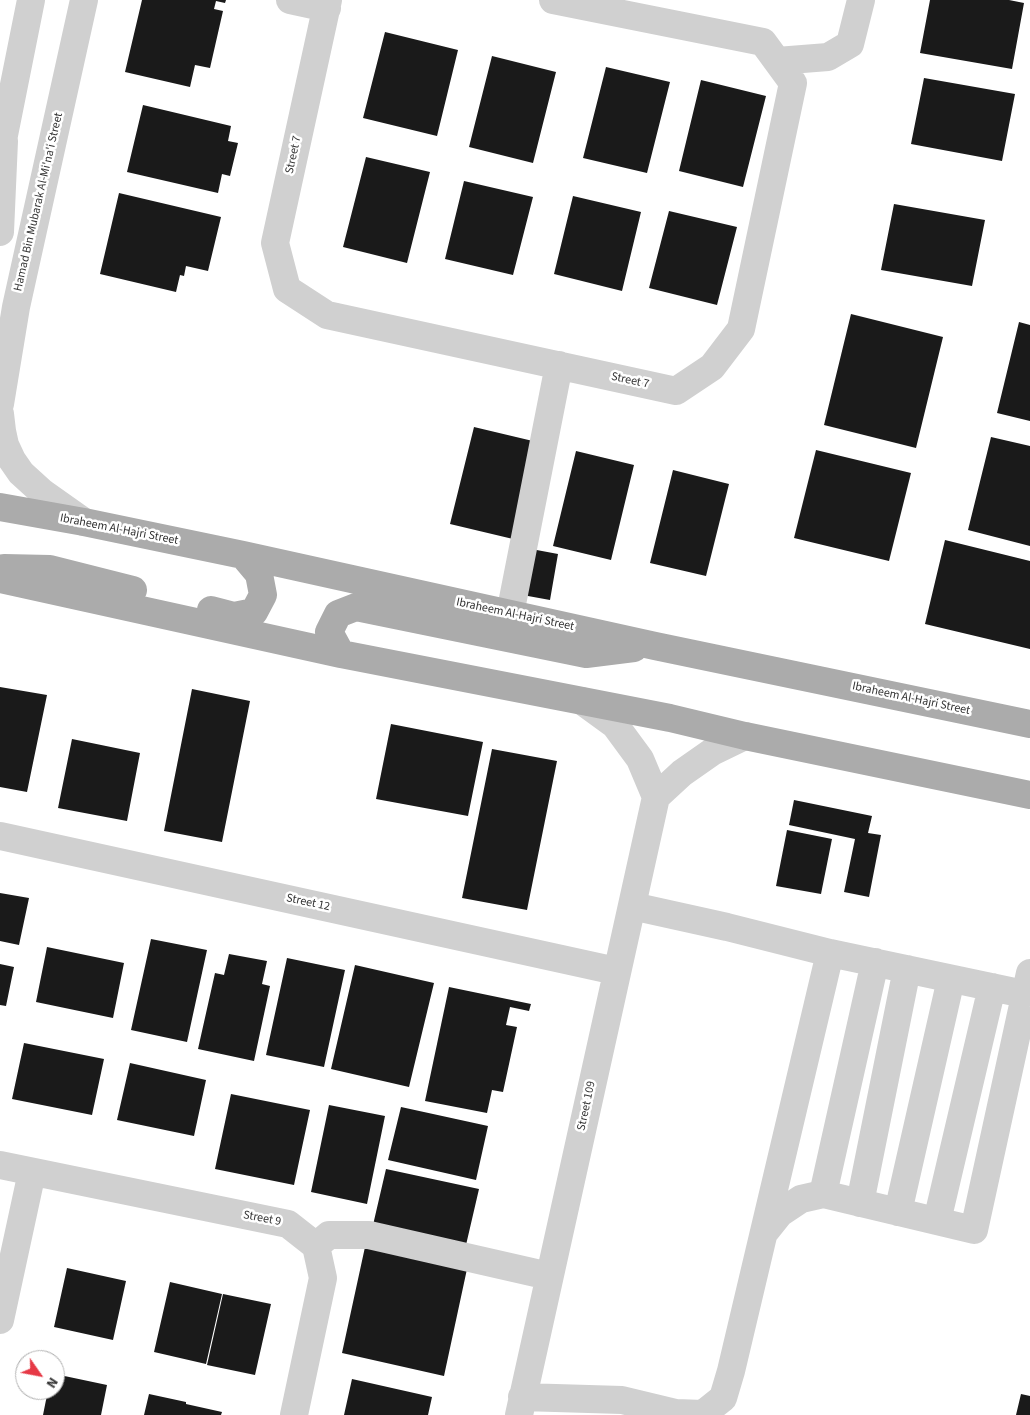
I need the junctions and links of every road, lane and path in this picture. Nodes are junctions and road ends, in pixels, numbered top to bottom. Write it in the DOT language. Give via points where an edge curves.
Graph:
graph roads {
  1 [pos="31,0"];
  2 [pos="84,0"];
  3 [pos="290,0"];
  4 [pos="554,0"];
  5 [pos="861,0"];
  6 [pos="328,4"];
  7 [pos="777,61"];
  8 [pos="2,148"];
  9 [pos="0,232"];
  10 [pos="8,311"];
  11 [pos="559,365"];
  12 [pos="0,404"];
  13 [pos="0,414"];
  14 [pos="0,507"];
  15 [pos="84,522"];
  16 [pos="243,555"];
  17 [pos="0,568"];
  18 [pos="0,579"];
  19 [pos="510,614"];
  20 [pos="655,646"];
  21 [pos="341,654"];
  22 [pos="582,701"];
  23 [pos="1022,719"];
  24 [pos="745,736"];
  25 [pos="1030,795"];
  26 [pos="656,797"];
  27 [pos="0,836"];
  28 [pos="632,906"];
  29 [pos="830,953"];
  30 [pos="875,962"];
  31 [pos="907,969"];
  32 [pos="616,971"];
  33 [pos="950,978"];
  34 [pos="1027,983"];
  35 [pos="992,987"];
  36 [pos="0,1165"];
  37 [pos="32,1172"];
  38 [pos="823,1194"];
  39 [pos="860,1203"];
  40 [pos="898,1212"];
  41 [pos="937,1221"];
  42 [pos="764,1234"];
  43 [pos="316,1246"];
  44 [pos="549,1276"];
  45 [pos="0,1320"];
  46 [pos="521,1406"];
  47 [pos="704,1414"];
  48 [pos="294,1415"];
  1 -- 8 [label="street"];
  2 -- 10 [label="street, Hamad Bin Mubarak Al-Mi'na'i Street"];
  3 -- 6 [label="street"];
  4 -- 7 [label="street, Street 7" via="762,42"];
  5 -- 7 [label="street" via="850,44 828,57"];
  6 -- 11 [label="street, Street 7" via="275,243 287,289 327,315"];
  7 -- 11 [label="street, Street 7" via="793,83 741,329 712,367 676,391"];
  8 -- 9 [label="street"];
  10 -- 12 [label="street, Hamad Bin Mubarak Al-Mi'na'i Street"];
  11 -- 19 [label="street"];
  13 -- 15 [label="street" via="5,445 21,473"];
  14 -- 15 [label="main road, Ibraheem Al-Hajri Street"];
  15 -- 16 [label="main road, Ibraheem Al-Hajri Street"];
  16 -- 17 [label="main road" via="259,574 263,595 254,612 234,616 50,569"];
  16 -- 19 [label="main road, Ibraheem Al-Hajri Street"];
  18 -- 21 [label="main road"];
  19 -- 20 [label="main road, Ibraheem Al-Hajri Street"];
  20 -- 21 [label="main road" via="586,654 356,607 338,614 329,632"];
  20 -- 23 [label="main road, Ibraheem Al-Hajri Street"];
  21 -- 22 [label="main road"];
  22 -- 24 [label="main road"];
  22 -- 26 [label="street" via="615,725 640,759"];
  24 -- 25 [label="main road"];
  24 -- 26 [label="street" via="712,752"];
  26 -- 28 [label="street, Street 109"];
  27 -- 32 [label="street, Street 12"];
  28 -- 29 [label="street"];
  28 -- 32 [label="street, Street 109"];
  29 -- 30 [label="street"];
  29 -- 42 [label="street"];
  30 -- 31 [label="street"];
  30 -- 38 [label="street"];
  31 -- 33 [label="street"];
  31 -- 39 [label="street"];
  32 -- 44 [label="street, Street 109"];
  33 -- 35 [label="street"];
  33 -- 40 [label="street"];
  34 -- 35 [label="street"];
  34 -- 41 [label="street" via="974,1230"];
  35 -- 41 [label="street"];
  36 -- 37 [label="street, Street 9"];
  37 -- 43 [label="street, Street 9" via="288,1224"];
  37 -- 45 [label="street"];
  38 -- 39 [label="street"];
  38 -- 42 [label="street" via="801,1199 780,1213"];
  39 -- 40 [label="street"];
  40 -- 41 [label="street"];
  42 -- 47 [label="street" via="723,1398"];
  43 -- 44 [label="street" via="329,1235 369,1235"];
  43 -- 48 [label="street" via="323,1278"];
  44 -- 46 [label="street, Street 109"];
  46 -- 47 [label="street" via="622,1400 676,1414"];
}
